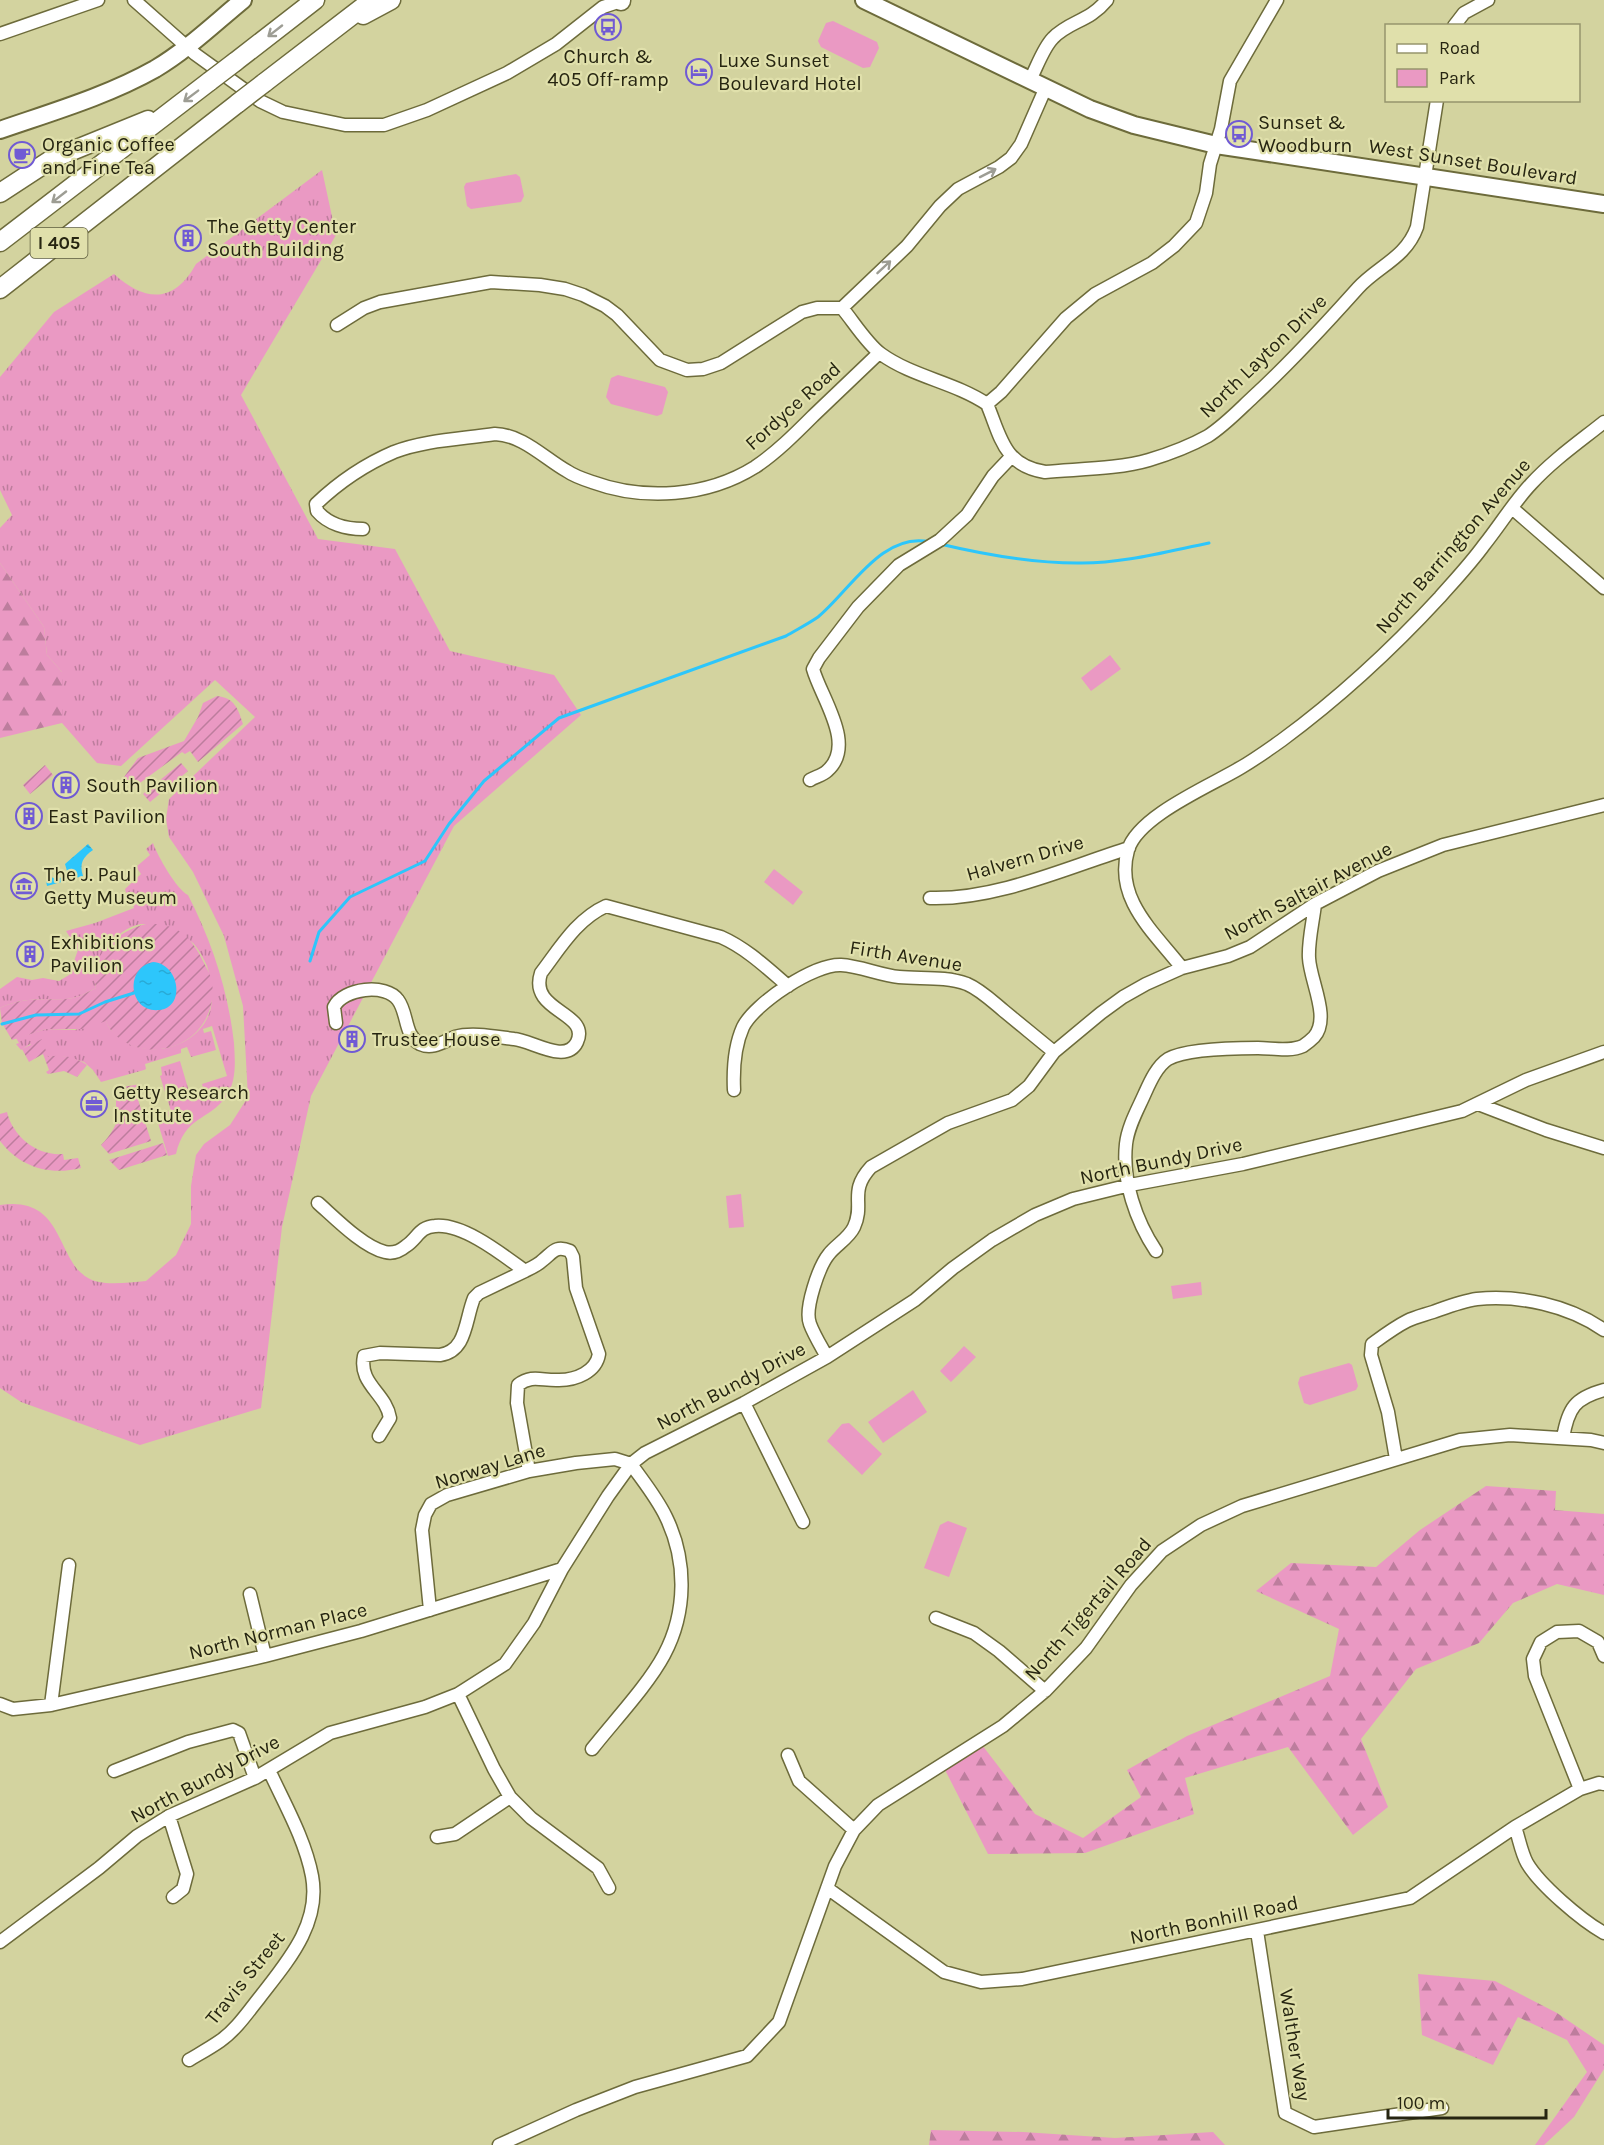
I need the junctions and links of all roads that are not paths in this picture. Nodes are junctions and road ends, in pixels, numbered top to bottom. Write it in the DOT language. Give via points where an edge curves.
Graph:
graph roads {
  1 [pos="98,0"];
  2 [pos="134,0"];
  3 [pos="243,0"];
  4 [pos="315,0"];
  5 [pos="353,0"];
  6 [pos="372,0"];
  7 [pos="391,0"];
  8 [pos="621,0"];
  9 [pos="864,0"];
  10 [pos="1107,0"];
  11 [pos="1277,0"];
  12 [pos="1488,0"];
  13 [pos="604,3"];
  14 [pos="1456,24"];
  15 [pos="0,34"];
  16 [pos="322,38"];
  17 [pos="186,46"];
  18 [pos="259,80"];
  19 [pos="1030,80"];
  20 [pos="1046,87"];
  21 [pos="233,100"];
  22 [pos="1437,102"];
  23 [pos="172,111"];
  24 [pos="0,130"];
  25 [pos="1216,145"];
  26 [pos="1425,177"];
  27 [pos="0,193"];
  28 [pos="1604,204"];
  29 [pos="0,242"];
  30 [pos="0,276"];
  31 [pos="0,289"];
  32 [pos="842,308"];
  33 [pos="337,325"];
  34 [pos="879,353"];
  35 [pos="987,404"];
  36 [pos="1604,422"];
  37 [pos="1011,457"];
  38 [pos="1512,508"];
  39 [pos="363,529"];
  40 [pos="1604,588"];
  41 [pos="810,780"];
  42 [pos="1604,805"];
  43 [pos="1129,848"];
  44 [pos="930,898"];
  45 [pos="1315,904"];
  46 [pos="1182,968"];
  47 [pos="788,986"];
  48 [pos="336,1023"];
  49 [pos="1054,1052"];
  50 [pos="1604,1052"];
  51 [pos="734,1090"];
  52 [pos="1478,1104"];
  53 [pos="1604,1148"];
  54 [pos="1130,1185"];
  55 [pos="318,1203"];
  56 [pos="1156,1251"];
  57 [pos="525,1271"];
  58 [pos="1604,1330"];
  59 [pos="826,1357"];
  60 [pos="1604,1390"];
  61 [pos="744,1403"];
  62 [pos="379,1436"];
  63 [pos="1563,1438"];
  64 [pos="1604,1443"];
  65 [pos="1396,1459"];
  66 [pos="631,1464"];
  67 [pos="529,1471"];
  68 [pos="803,1522"];
  69 [pos="69,1565"];
  70 [pos="562,1569"];
  71 [pos="250,1593"];
  72 [pos="430,1610"];
  73 [pos="936,1618"];
  74 [pos="265,1656"];
  75 [pos="1604,1656"];
  76 [pos="1045,1691"];
  77 [pos="458,1694"];
  78 [pos="0,1704"];
  79 [pos="51,1706"];
  80 [pos="592,1749"];
  81 [pos="788,1755"];
  82 [pos="269,1770"];
  83 [pos="114,1771"];
  84 [pos="255,1778"];
  85 [pos="1604,1785"];
  86 [pos="1580,1790"];
  87 [pos="510,1797"];
  88 [pos="169,1816"];
  89 [pos="1515,1827"];
  90 [pos="854,1830"];
  91 [pos="436,1837"];
  92 [pos="609,1888"];
  93 [pos="827,1888"];
  94 [pos="173,1897"];
  95 [pos="1257,1931"];
  96 [pos="1604,1933"];
  97 [pos="0,1942"];
  98 [pos="189,2060"];
  99 [pos="1442,2108"];
  100 [pos="499,2145"];
  1 -- 15 [label="street"];
  2 -- 17 [label="street"];
  3 -- 17 [label="main road"];
  4 -- 23 [label="highway, I 405, one-way, bridge"];
  5 -- 18 [label="highway"];
  6 -- 16 [label="highway, I 405"];
  7 -- 16 [label="highway"];
  8 -- 13 [label="street"];
  9 -- 19 [label="main road, West Sunset Boulevard"];
  10 -- 19 [label="street" via="1098,11 1051,40"];
  11 -- 25 [label="street" via="1230,81"];
  12 -- 14 [label="street" via="1464,13"];
  13 -- 17 [label="street" via="556,44 507,74 384,125 345,125 273,108"];
  16 -- 18 [label="highway, I 405"];
  17 -- 24 [label="main road" via="135,79"];
  18 -- 21 [label="highway, I 405, bridge"];
  19 -- 20 [label="main road, West Sunset Boulevard"];
  20 -- 25 [label="main road, West Sunset Boulevard" via="1134,125"];
  32 -- 20 [label="street, one-way" via="907,246 958,189 1011,158"];
  21 -- 30 [label="highway"];
  21 -- 31 [label="highway, I 405"];
  22 -- 26 [label="street, North Layton Drive"];
  23 -- 27 [label="highway" via="52,159"];
  23 -- 29 [label="highway, I 405, one-way"];
  25 -- 26 [label="main road, West Sunset Boulevard"];
  25 -- 35 [label="street" via="1196,223 1152,263 1095,294 1066,318"];
  26 -- 28 [label="main road, West Sunset Boulevard"];
  26 -- 37 [label="street, North Layton Drive" via="1417,227 1406,249 1361,285 1267,385 1207,436 1147,461 1103,467 1045,472 1029,469"];
  32 -- 33 [label="street" via="802,312 721,363 687,370 660,360 605,306 583,295 540,285 491,282 380,302"];
  32 -- 34 [label="street"];
  34 -- 35 [label="street"];
  34 -- 39 [label="street, Fordyce Road" via="782,447 753,468 714,485 655,494 626,491 569,473 518,439 495,434 395,452 344,481 316,504 317,511 328,520 350,529"];
  35 -- 37 [label="street" via="999,439"];
  36 -- 38 [label="street, North Barrington Avenue" via="1551,463"];
  37 -- 41 [label="street" via="967,515 940,540 899,565 858,607 819,658 813,669 838,731 839,747 826,772"];
  38 -- 40 [label="street"];
  38 -- 43 [label="street, North Barrington Avenue" via="1440,597 1347,688 1241,768 1152,819"];
  42 -- 45 [label="street, North Saltair Avenue" via="1443,845 1378,871"];
  43 -- 44 [label="street, Halvern Drive" via="1013,885 952,898"];
  43 -- 46 [label="street" via="1125,869 1132,905"];
  45 -- 46 [label="street, North Saltair Avenue" via="1250,947"];
  45 -- 54 [label="street" via="1309,955 1310,975 1320,1006 1315,1035 1302,1046 1286,1049 1217,1050 1167,1060 1152,1078 1126,1142"];
  46 -- 49 [label="street, North Saltair Avenue" via="1123,997"];
  47 -- 48 [label="street" via="721,937 606,906 592,912 577,927 541,973 539,991 576,1026 579,1034 570,1050 560,1053 514,1038 465,1035 430,1046 419,1044 408,1029 402,1006 386,992 349,993 342,997 334,1007"];
  47 -- 49 [label="street, Firth Avenue" via="810,973 841,965 884,975 949,979 969,985 985,996"];
  47 -- 51 [label="street, Firth Avenue" via="744,1025 733,1065"];
  49 -- 59 [label="street, North Saltair Avenue" via="1029,1086 1012,1100 948,1123 871,1167 862,1177 858,1217 853,1229 825,1259 810,1302 809,1323"];
  50 -- 52 [label="street, North Bundy Drive" via="1526,1080"];
  52 -- 53 [label="street"];
  52 -- 54 [label="street, North Bundy Drive" via="1243,1164"];
  54 -- 56 [label="street" via="1136,1215"];
  54 -- 59 [label="street, North Bundy Drive" via="1073,1199 1035,1215 992,1240 915,1300"];
  55 -- 57 [label="street" via="365,1241 386,1252 399,1251 425,1227 438,1225 471,1235"];
  57 -- 62 [label="street" via="474,1298 461,1340 450,1354 364,1356 364,1374 389,1409 390,1418"];
  57 -- 67 [label="street" via="556,1248 570,1251 576,1288 599,1354 590,1370 574,1377 535,1377 518,1385 517,1403"];
  58 -- 65 [label="street" via="1569,1312 1537,1302 1503,1299 1475,1299 1408,1320 1372,1344 1371,1355 1388,1412"];
  59 -- 61 [label="street, North Bundy Drive"];
  60 -- 63 [label="street" via="1574,1404 1565,1422"];
  61 -- 66 [label="street, North Bundy Drive" via="645,1453"];
  61 -- 68 [label="street"];
  63 -- 64 [label="street, North Tigertail Road"];
  63 -- 65 [label="street, North Tigertail Road" via="1510,1435 1460,1440"];
  65 -- 76 [label="street, North Tigertail Road" via="1242,1506 1201,1525 1162,1551 1131,1585 1086,1648"];
  66 -- 67 [label="street, Norway Lane" via="615,1459"];
  66 -- 70 [label="street, North Bundy Drive"];
  66 -- 80 [label="street" via="666,1517 677,1547 682,1580 680,1608 665,1654"];
  67 -- 72 [label="street, Norway Lane" via="447,1495 431,1504 422,1530"];
  69 -- 79 [label="street"];
  70 -- 72 [label="street, North Norman Place"];
  70 -- 77 [label="street, North Bundy Drive" via="534,1623 505,1664"];
  71 -- 74 [label="street"];
  72 -- 74 [label="street, North Norman Place"];
  73 -- 76 [label="street" via="974,1633"];
  74 -- 79 [label="street, North Norman Place"];
  75 -- 86 [label="street" via="1598,1642 1579,1631 1557,1632 1541,1642 1533,1659 1535,1676"];
  76 -- 90 [label="street, North Tigertail Road" via="1003,1726 878,1805"];
  77 -- 82 [label="street, North Bundy Drive" via="330,1733"];
  77 -- 87 [label="street"];
  78 -- 79 [label="street, North Norman Place" via="13,1709"];
  81 -- 90 [label="street" via="799,1781"];
  82 -- 84 [label="street, North Bundy Drive"];
  82 -- 98 [label="street, Travis Street" via="305,1850 312,1876 314,1897 309,1920 291,1957 241,2021 221,2040"];
  83 -- 84 [label="street" via="188,1742 233,1730 239,1733"];
  84 -- 88 [label="street, North Bundy Drive"];
  85 -- 86 [label="street, North Bonhill Road"];
  86 -- 89 [label="street, North Bonhill Road"];
  87 -- 91 [label="street" via="455,1834"];
  87 -- 92 [label="street" via="531,1818 598,1868"];
  88 -- 94 [label="street" via="187,1874 183,1889"];
  88 -- 97 [label="street, North Bundy Drive" via="136,1836"];
  89 -- 95 [label="street, North Bonhill Road" via="1410,1898"];
  89 -- 96 [label="street" via="1527,1862 1553,1893"];
  90 -- 93 [label="street, North Tigertail Road"];
  93 -- 95 [label="street, North Bonhill Road" via="944,1972 981,1982 1022,1979"];
  93 -- 100 [label="street, North Tigertail Road" via="779,2022 747,2056 635,2087"];
  95 -- 99 [label="street, Walther Way" via="1285,2113 1314,2127"];
}
